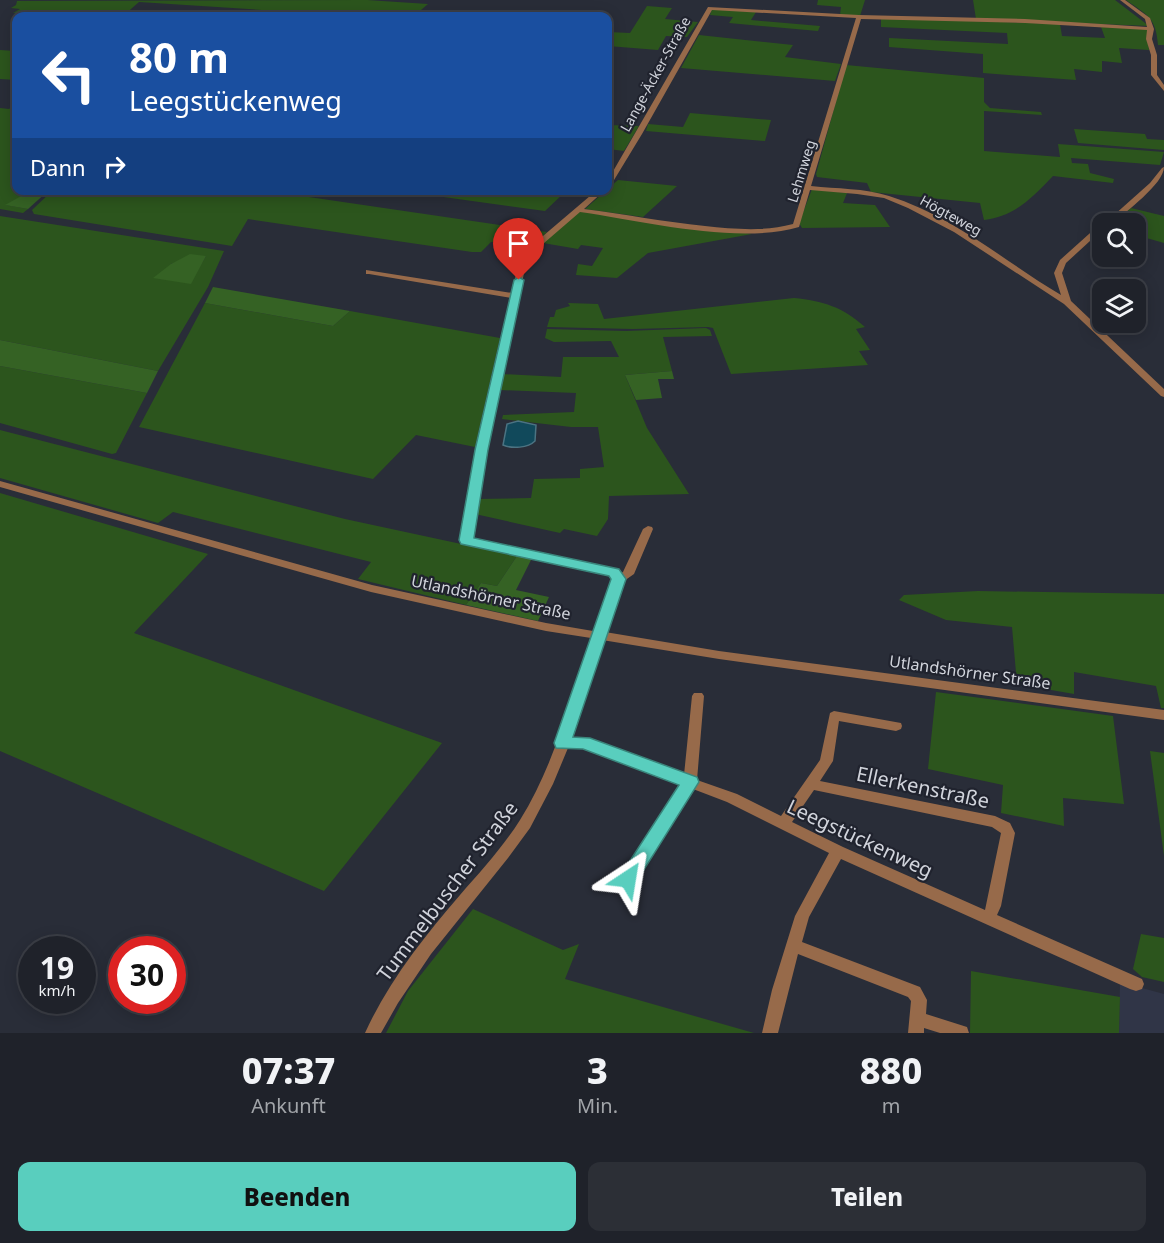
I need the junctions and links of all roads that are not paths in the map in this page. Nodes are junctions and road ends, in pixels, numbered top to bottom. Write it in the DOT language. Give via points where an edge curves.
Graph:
graph roads {
  1 [pos="1122,0"];
  2 [pos="859,17"];
  3 [pos="1151,29"];
  4 [pos="1164,89"];
  5 [pos="1164,169"];
  6 [pos="612,178"];
  7 [pos="808,188"];
  8 [pos="596,195"];
  9 [pos="579,210"];
  10 [pos="1119,213"];
  11 [pos="1092,236"];
  12 [pos="369,272"];
  13 [pos="516,296"];
  14 [pos="1067,302"];
  15 [pos="1164,394"];
  16 [pos="0,484"];
  17 [pos="648,529"];
  18 [pos="619,579"];
  19 [pos="598,636"];
  20 [pos="698,696"];
  21 [pos="1164,715"];
  22 [pos="896,726"];
  23 [pos="562,743"];
  24 [pos="690,782"];
  25 [pos="811,784"];
  26 [pos="783,824"];
  27 [pos="838,851"];
  28 [pos="628,879"];
  29 [pos="988,918"];
  30 [pos="794,946"];
  31 [pos="1136,984"];
  32 [pos="917,1026"];
  33 [pos="961,1032"];
  34 [pos="373,1033"];
  35 [pos="770,1033"];
  1 -- 3 [label="street" via="1147,18"];
  2 -- 3 [label="street"];
  2 -- 6 [label="street, Lange-Äcker-Straße" via="710,8"];
  2 -- 7 [label="street, Lehmweg"];
  3 -- 4 [label="street" via="1154,75"];
  5 -- 10 [label="street"];
  7 -- 9 [label="street, Lehmweg" via="796,225 768,232 740,232"];
  7 -- 14 [label="street, Högteweg" via="881,196 908,207 956,230"];
  8 -- 9 [label="street"];
  9 -- 13 [label="street" via="526,255"];
  11 -- 14 [label="street" via="1063,262 1058,273"];
  12 -- 13 [label="street"];
  13 -- 18 [label="street" via="481,450 466,540 614,573"];
  14 -- 15 [label="street, Högteweg"];
  16 -- 19 [label="street, Utlandshörner Straße" via="371,588"];
  17 -- 18 [label="street" via="628,574"];
  18 -- 19 [label="street"];
  19 -- 21 [label="street, Utlandshörner Straße"];
  19 -- 23 [label="street, Tummelbuscher Straße"];
  20 -- 24 [label="street"];
  22 -- 25 [label="street" via="834,716 826,761"];
  23 -- 24 [label="street, Leegstückenweg" via="584,743"];
  23 -- 34 [label="street, Tummelbuscher Straße" via="546,785 524,825 411,968"];
  24 -- 26 [label="street, Leegstückenweg"];
  24 -- 28 [label="street"];
  25 -- 26 [label="street"];
  25 -- 29 [label="street, Ellerkenstraße" via="1005,827 1008,833 994,906"];
  26 -- 27 [label="street, Leegstückenweg"];
  27 -- 29 [label="street, Leegstückenweg"];
  27 -- 30 [label="street" via="802,916"];
  29 -- 31 [label="street, Leegstückenweg"];
  30 -- 32 [label="street" via="914,992 918,997"];
  30 -- 35 [label="street"];
  32 -- 33 [label="street"];
}
